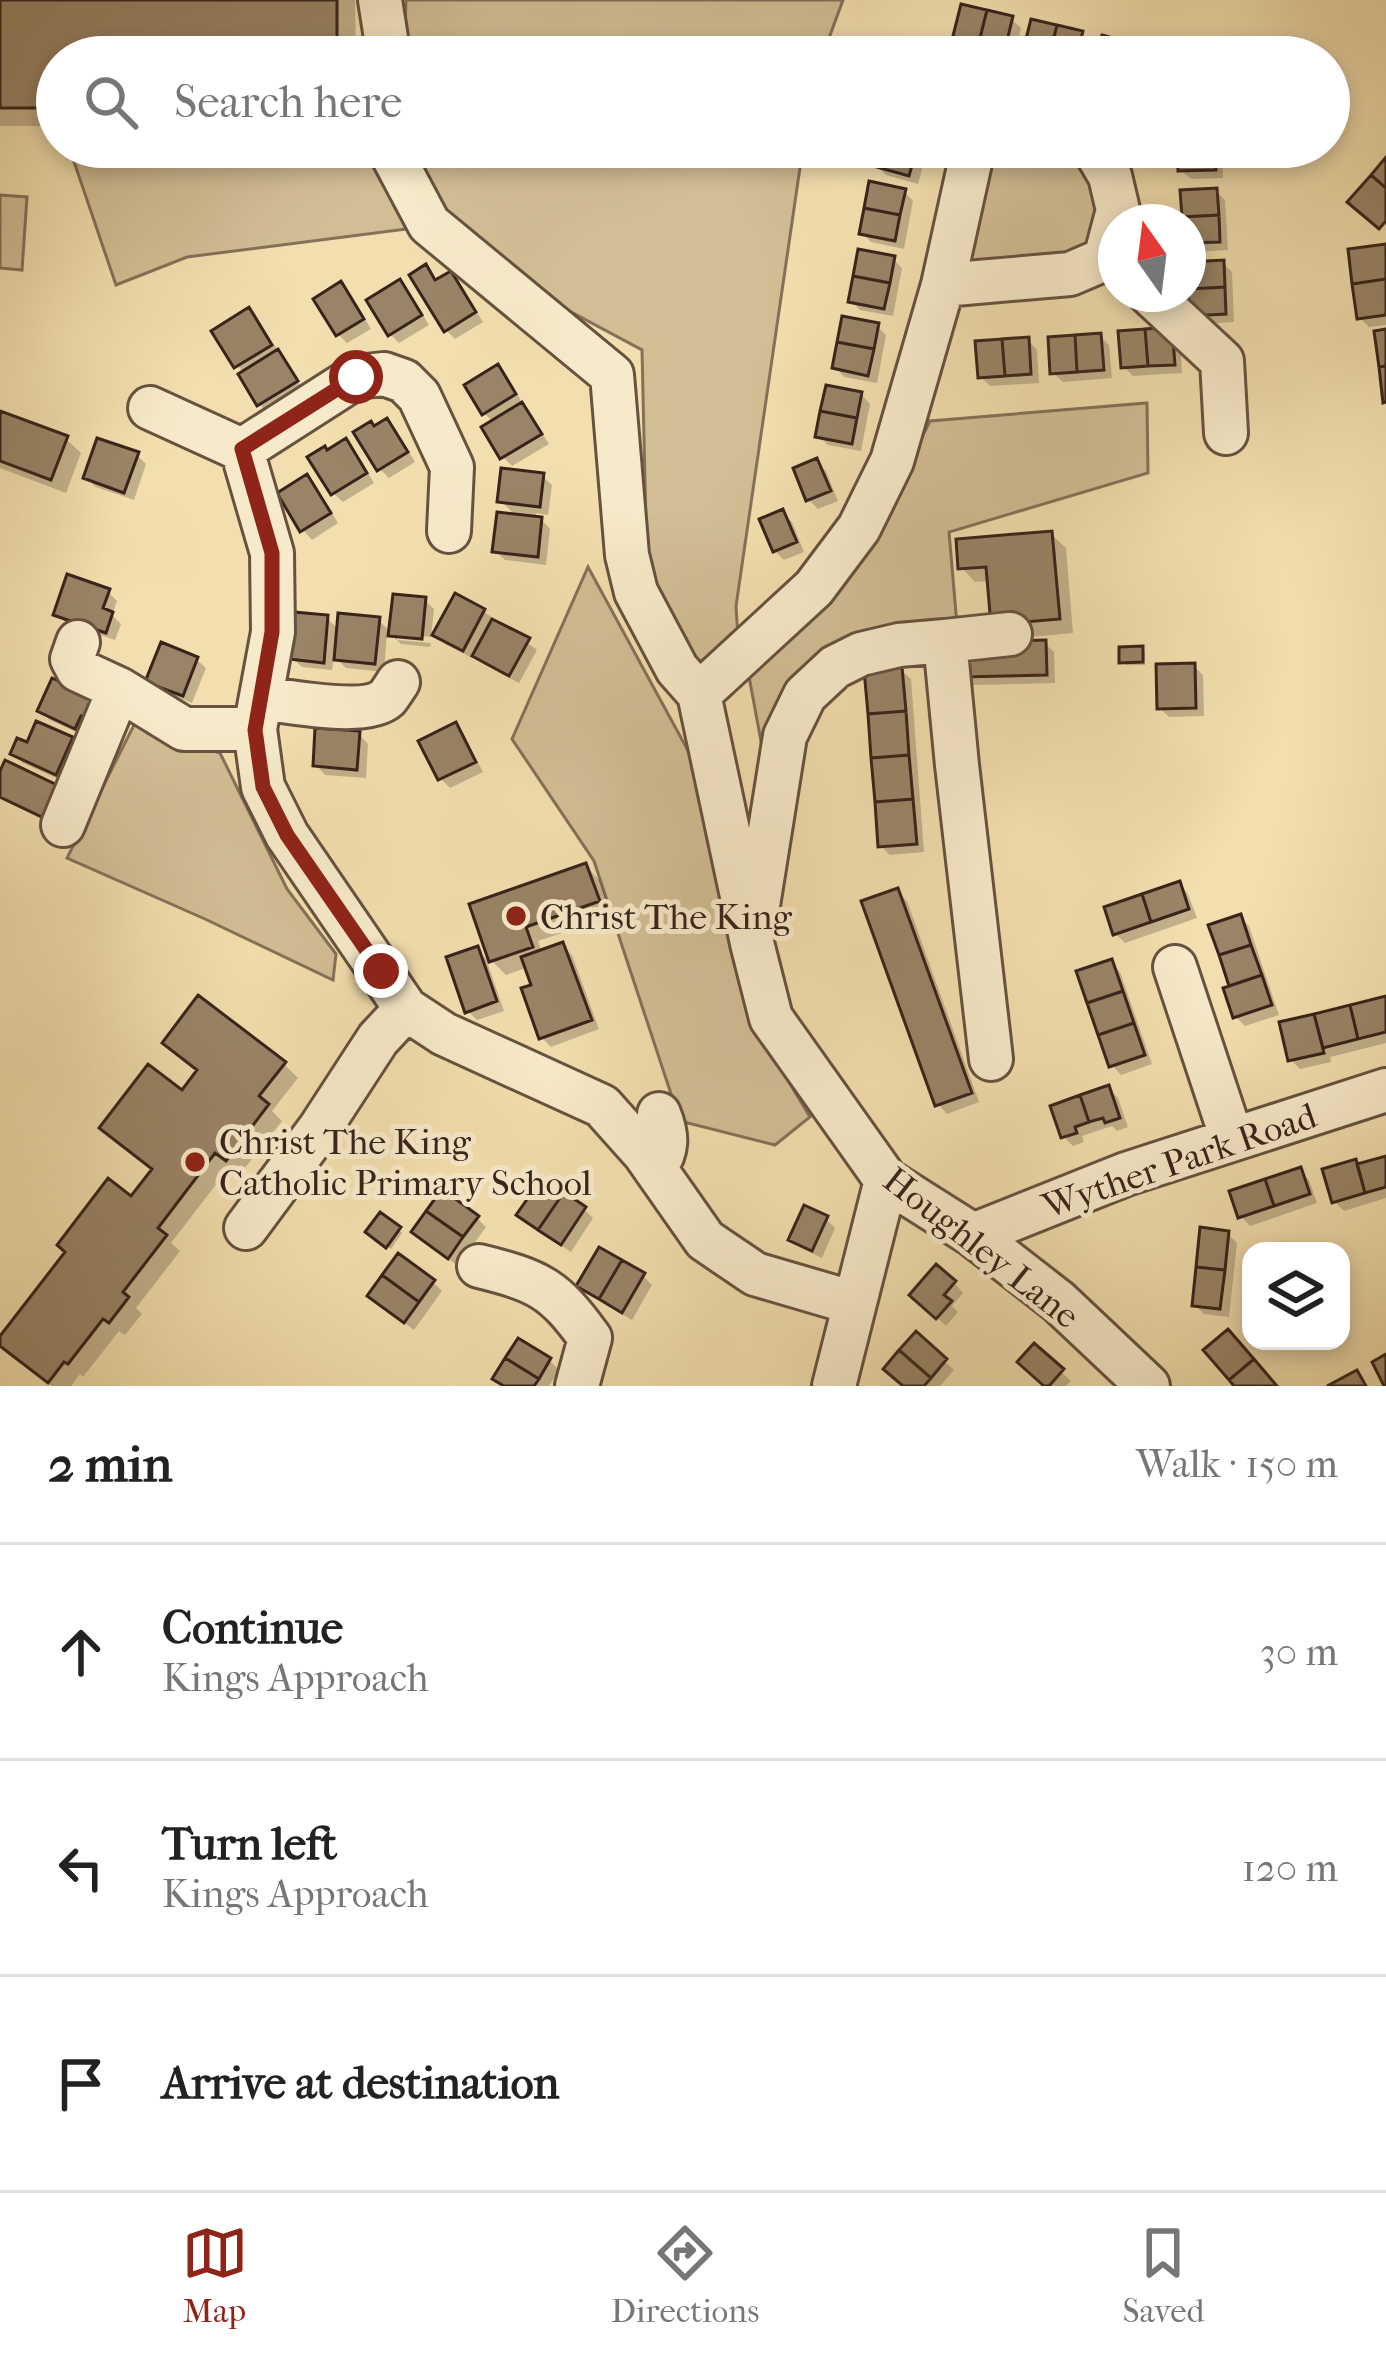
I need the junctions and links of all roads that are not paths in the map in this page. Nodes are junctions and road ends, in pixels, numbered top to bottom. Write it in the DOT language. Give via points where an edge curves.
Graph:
graph roads {
  1 [pos="380,0"];
  2 [pos="386,36"];
  3 [pos="399,168"];
  4 [pos="969,168"];
  5 [pos="1106,168"];
  6 [pos="1117,204"];
  7 [pos="1098,266"];
  8 [pos="943,285"];
  9 [pos="1169,312"];
  10 [pos="151,408"];
  11 [pos="1226,434"];
  12 [pos="242,449"];
  13 [pos="449,531"];
  14 [pos="1010,634"];
  15 [pos="945,641"];
  16 [pos="78,642"];
  17 [pos="398,682"];
  18 [pos="119,689"];
  19 [pos="699,694"];
  20 [pos="258,714"];
  21 [pos="63,825"];
  22 [pos="752,943"];
  23 [pos="1174,967"];
  24 [pos="406,1009"];
  25 [pos="991,1059"];
  26 [pos="1386,1090"];
  27 [pos="659,1114"];
  28 [pos="1232,1139"];
  29 [pos="655,1169"];
  30 [pos="886,1180"];
  31 [pos="246,1228"];
  32 [pos="973,1235"];
  33 [pos="479,1266"];
  34 [pos="854,1304"];
  35 [pos="577,1386"];
  36 [pos="834,1386"];
  37 [pos="1148,1386"];
  1 -- 2 [label="street"];
  3 -- 19 [label="street, Houghley Lane" via="428,224 612,375 636,592 676,669"];
  4 -- 8 [label="street"];
  5 -- 6 [label="street"];
  7 -- 8 [label="street"];
  8 -- 19 [label="street" via="892,461 859,528 814,588"];
  9 -- 11 [label="street" via="1222,362"];
  10 -- 12 [label="street"];
  12 -- 13 [label="street" via="356,377 404,381 452,467"];
  12 -- 20 [label="street" via="272,553 272,632"];
  14 -- 15 [label="street"];
  15 -- 22 [label="street" via="861,655 805,695 785,736"];
  15 -- 25 [label="street"];
  16 -- 18 [label="street" via="78,670"];
  17 -- 20 [label="street" via="376,704"];
  18 -- 20 [label="street" via="184,729"];
  18 -- 21 [label="street"];
  19 -- 22 [label="street, Houghley Lane"];
  20 -- 24 [label="street" via="263,787 287,835"];
  22 -- 30 [label="street, Houghley Lane" via="771,1018"];
  23 -- 28 [label="street"];
  24 -- 29 [label="street" via="602,1106"];
  24 -- 31 [label="street"];
  26 -- 28 [label="street, Wyther Park Road"];
  27 -- 29 [label="street" via="666,1145"];
  28 -- 32 [label="street, Wyther Park Road"];
  29 -- 34 [label="street" via="721,1252 755,1274"];
  30 -- 32 [label="street, Houghley Lane"];
  30 -- 34 [label="street"];
  32 -- 37 [label="street, Houghley Lane" via="1058,1300"];
  33 -- 35 [label="street" via="523,1277 564,1301 590,1338"];
  34 -- 36 [label="street"];
}
